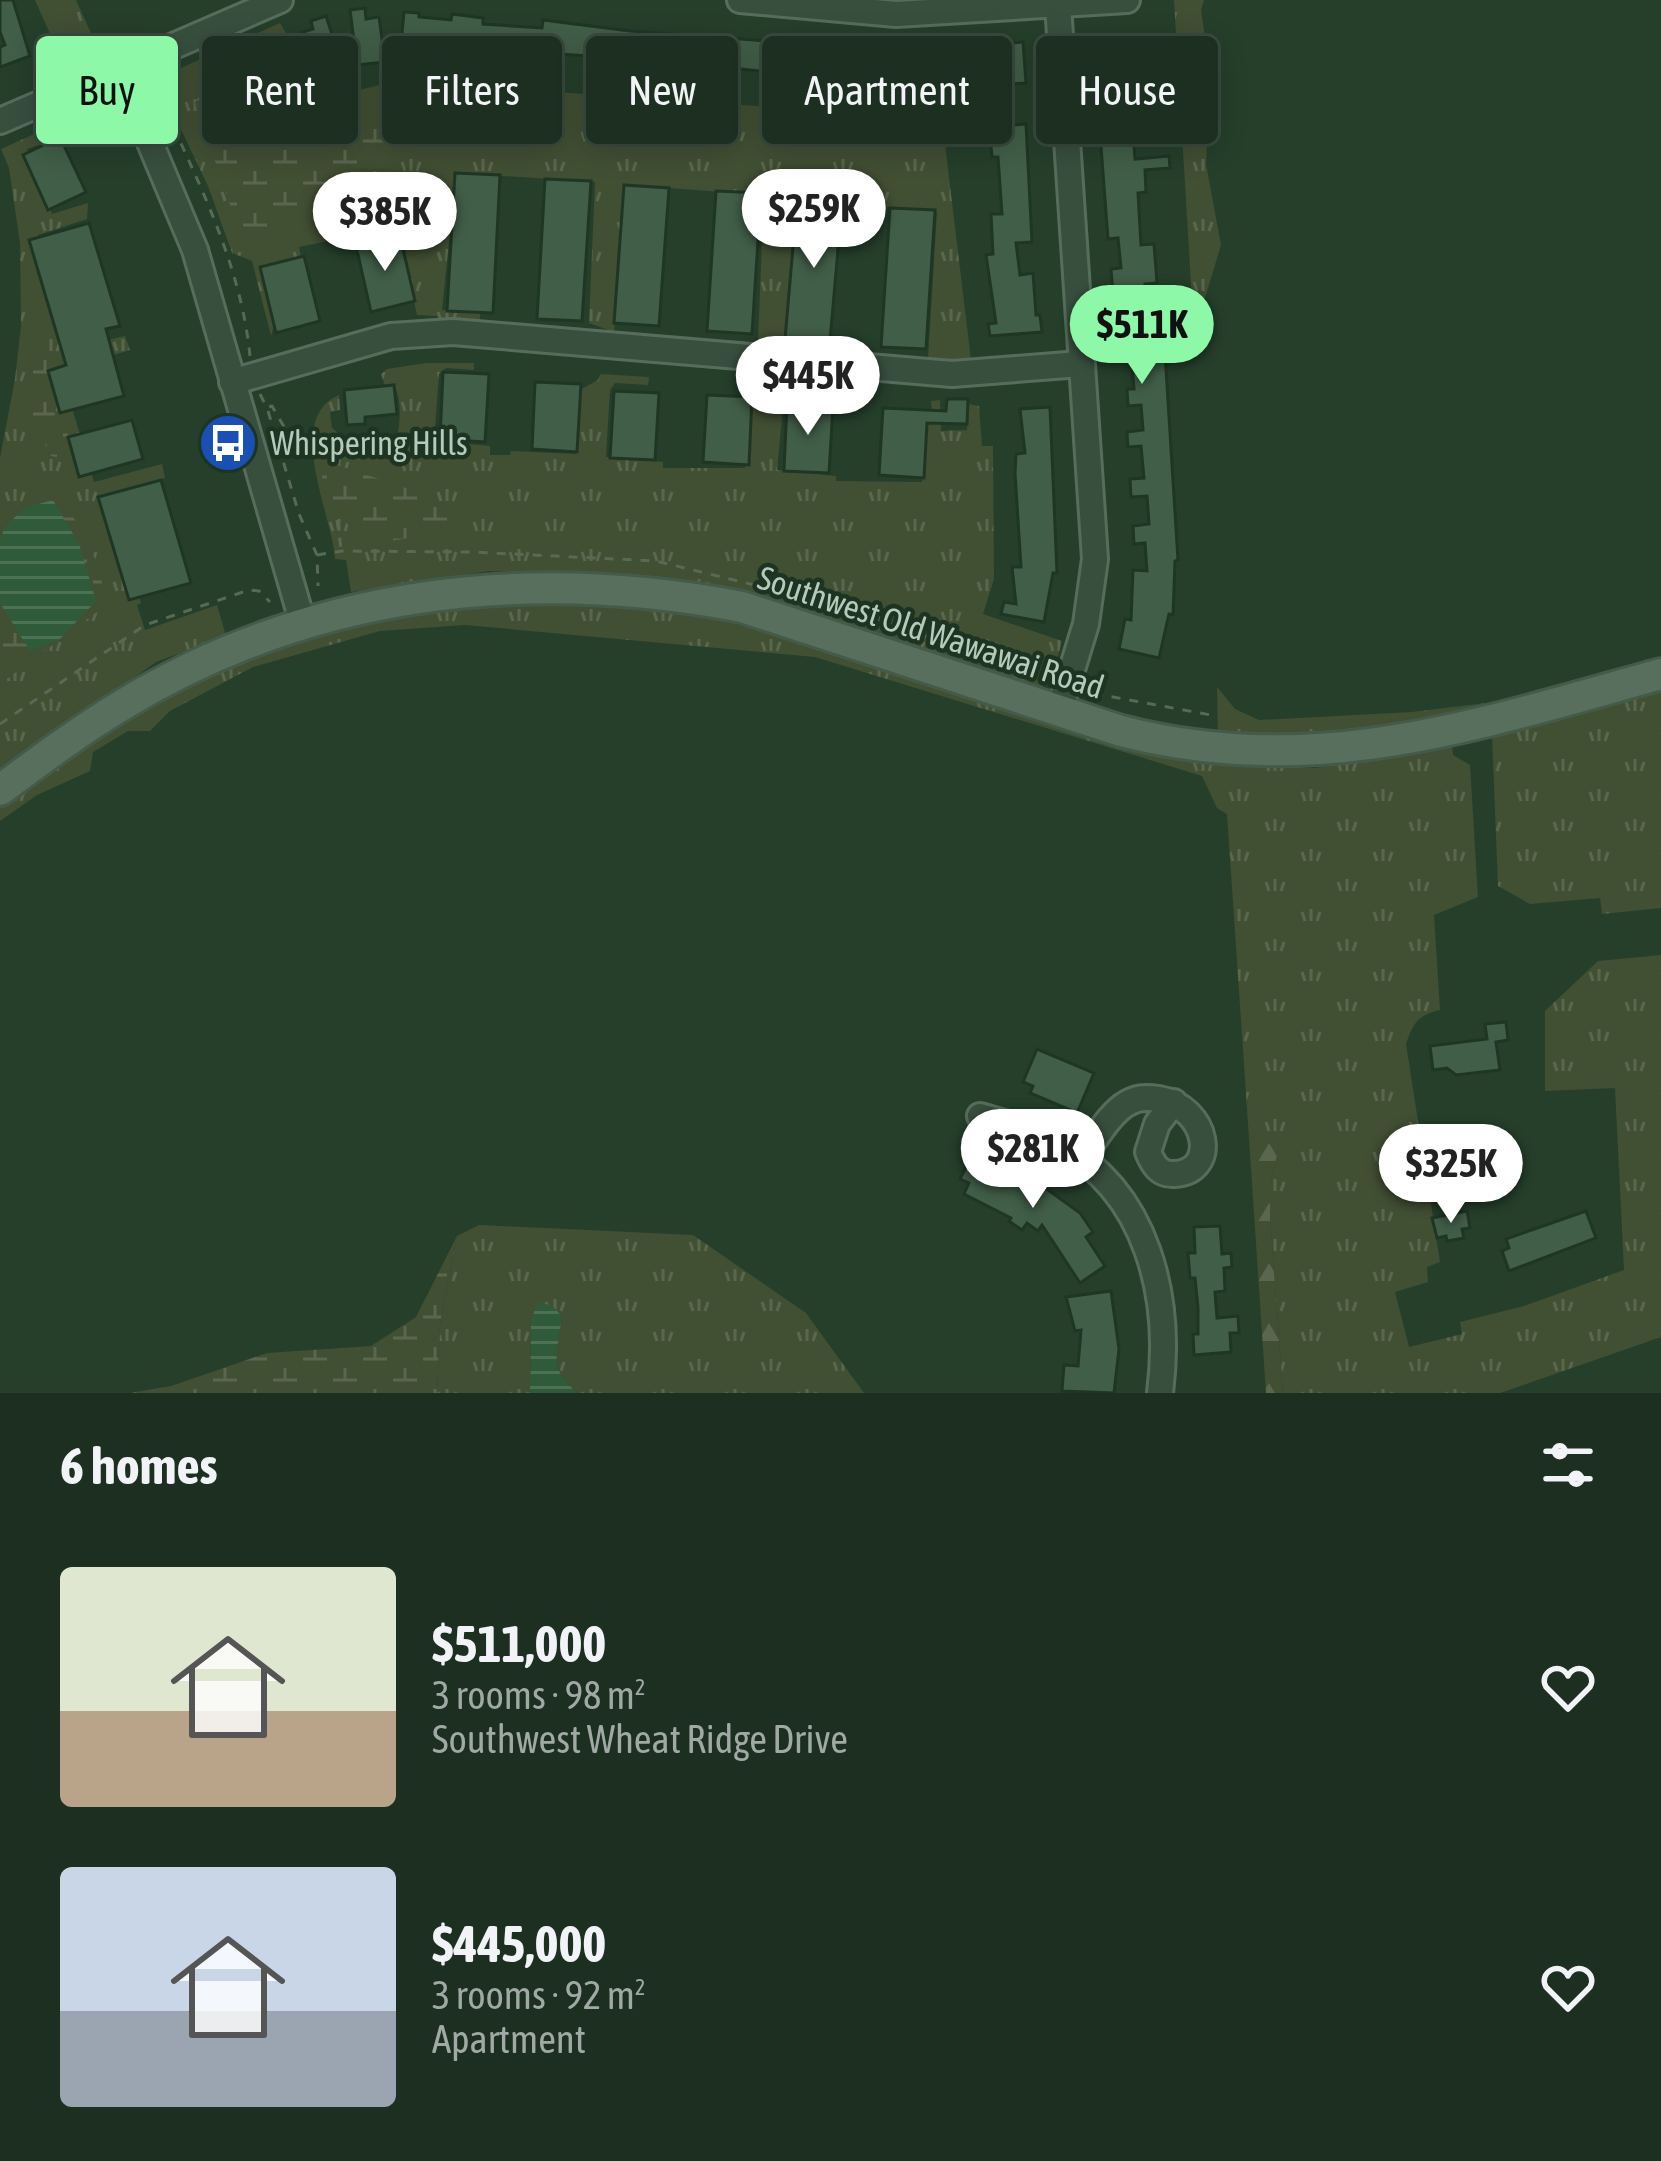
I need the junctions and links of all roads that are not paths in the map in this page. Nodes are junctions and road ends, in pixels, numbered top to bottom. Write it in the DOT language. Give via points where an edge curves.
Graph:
graph roads {
  1 [pos="280,0"];
  2 [pos="740,0"];
  3 [pos="1127,0"];
  4 [pos="1058,5"];
  5 [pos="178,45"];
  6 [pos="36,106"];
  7 [pos="0,121"];
  8 [pos="151,144"];
  9 [pos="1080,364"];
  10 [pos="243,380"];
  11 [pos="303,624"];
  12 [pos="1661,674"];
  13 [pos="1071,707"];
  14 [pos="0,790"];
  15 [pos="1174,1102"];
  16 [pos="980,1117"];
  17 [pos="1082,1158"];
  18 [pos="1160,1393"];
  1 -- 5 [label="street"];
  2 -- 4 [label="street" via="896,14"];
  3 -- 4 [label="street"];
  4 -- 9 [label="street"];
  6 -- 7 [label="street"];
  8 -- 10 [label="street"];
  9 -- 10 [label="street" via="952,374 452,332 391,336"];
  9 -- 13 [label="street" via="1095,559"];
  10 -- 11 [label="street"];
  11 -- 13 [label="main road, Southwest Old Wawawai Road" via="480,589 677,595 808,626"];
  11 -- 14 [label="main road, Southwest Old Wawawai Road" via="138,696"];
  12 -- 13 [label="main road, Southwest Old Wawawai Road" via="1477,725 1332,750 1175,743"];
  15 -- 17 [label="street" via="1142,1096 1125,1105"];
  16 -- 17 [label="street"];
  17 -- 18 [label="street" via="1126,1204 1150,1253 1161,1304"];
}
